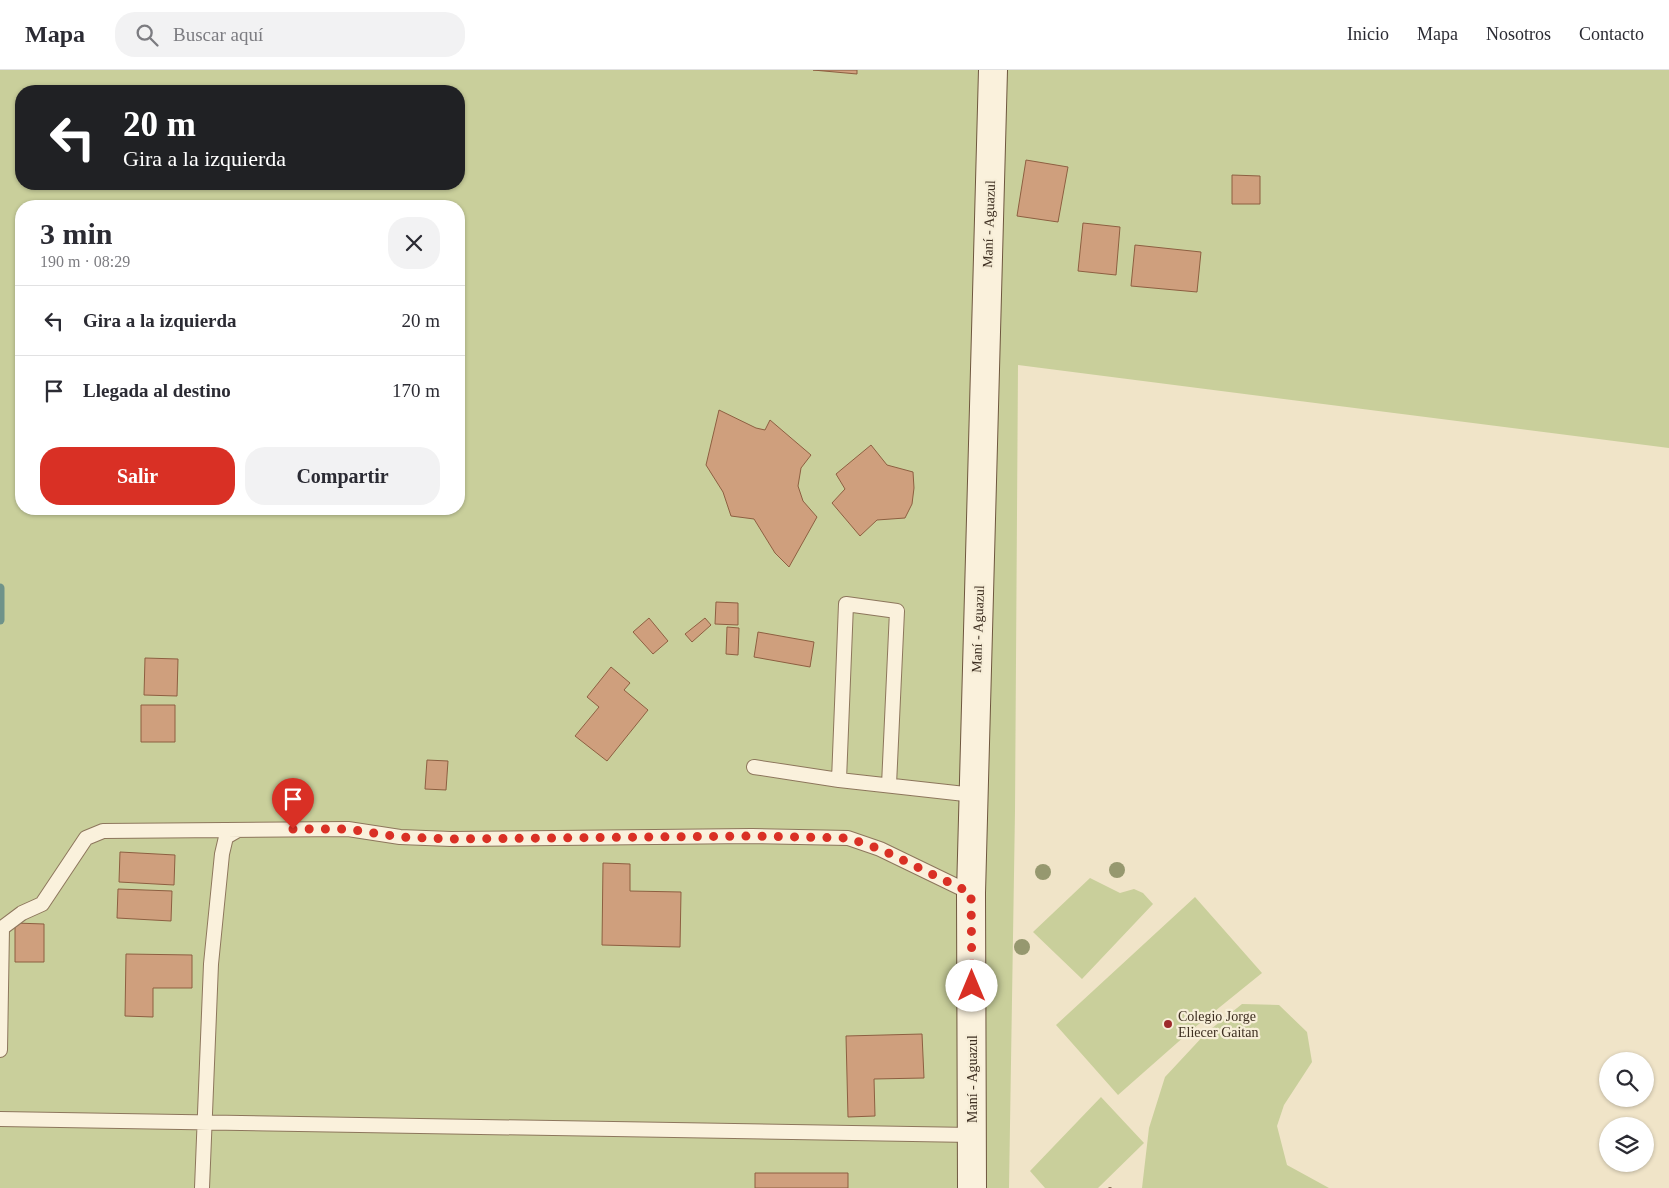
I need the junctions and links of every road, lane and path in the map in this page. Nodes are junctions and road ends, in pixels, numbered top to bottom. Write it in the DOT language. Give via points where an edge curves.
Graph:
graph roads {
  1 [pos="993,70"];
  2 [pos="754,767"];
  3 [pos="839,780"];
  4 [pos="889,785"];
  5 [pos="974,795"];
  6 [pos="238,830"];
  7 [pos="971,893"];
  8 [pos="0,1050"];
  9 [pos="0,1119"];
  10 [pos="205,1122"];
  11 [pos="972,1135"];
  12 [pos="202,1188"];
  13 [pos="972,1188"];
  1 -- 5 [label="street, Maní - Aguazul"];
  2 -- 3 [label="lane"];
  3 -- 4 [label="lane"];
  3 -- 4 [label="lane" via="846,604 898,611"];
  4 -- 5 [label="lane"];
  5 -- 7 [label="street, Maní - Aguazul"];
  6 -- 7 [label="lane" via="348,829 400,837 451,839 848,838 880,849"];
  6 -- 8 [label="lane" via="103,831 86,838 42,904 22,913 2,928"];
  6 -- 10 [label="lane" via="226,837 222,854 212,964"];
  7 -- 11 [label="street, Maní - Aguazul"];
  9 -- 10 [label="lane"];
  10 -- 11 [label="lane"];
  10 -- 12 [label="lane"];
  11 -- 13 [label="street, Maní - Aguazul"];
}
